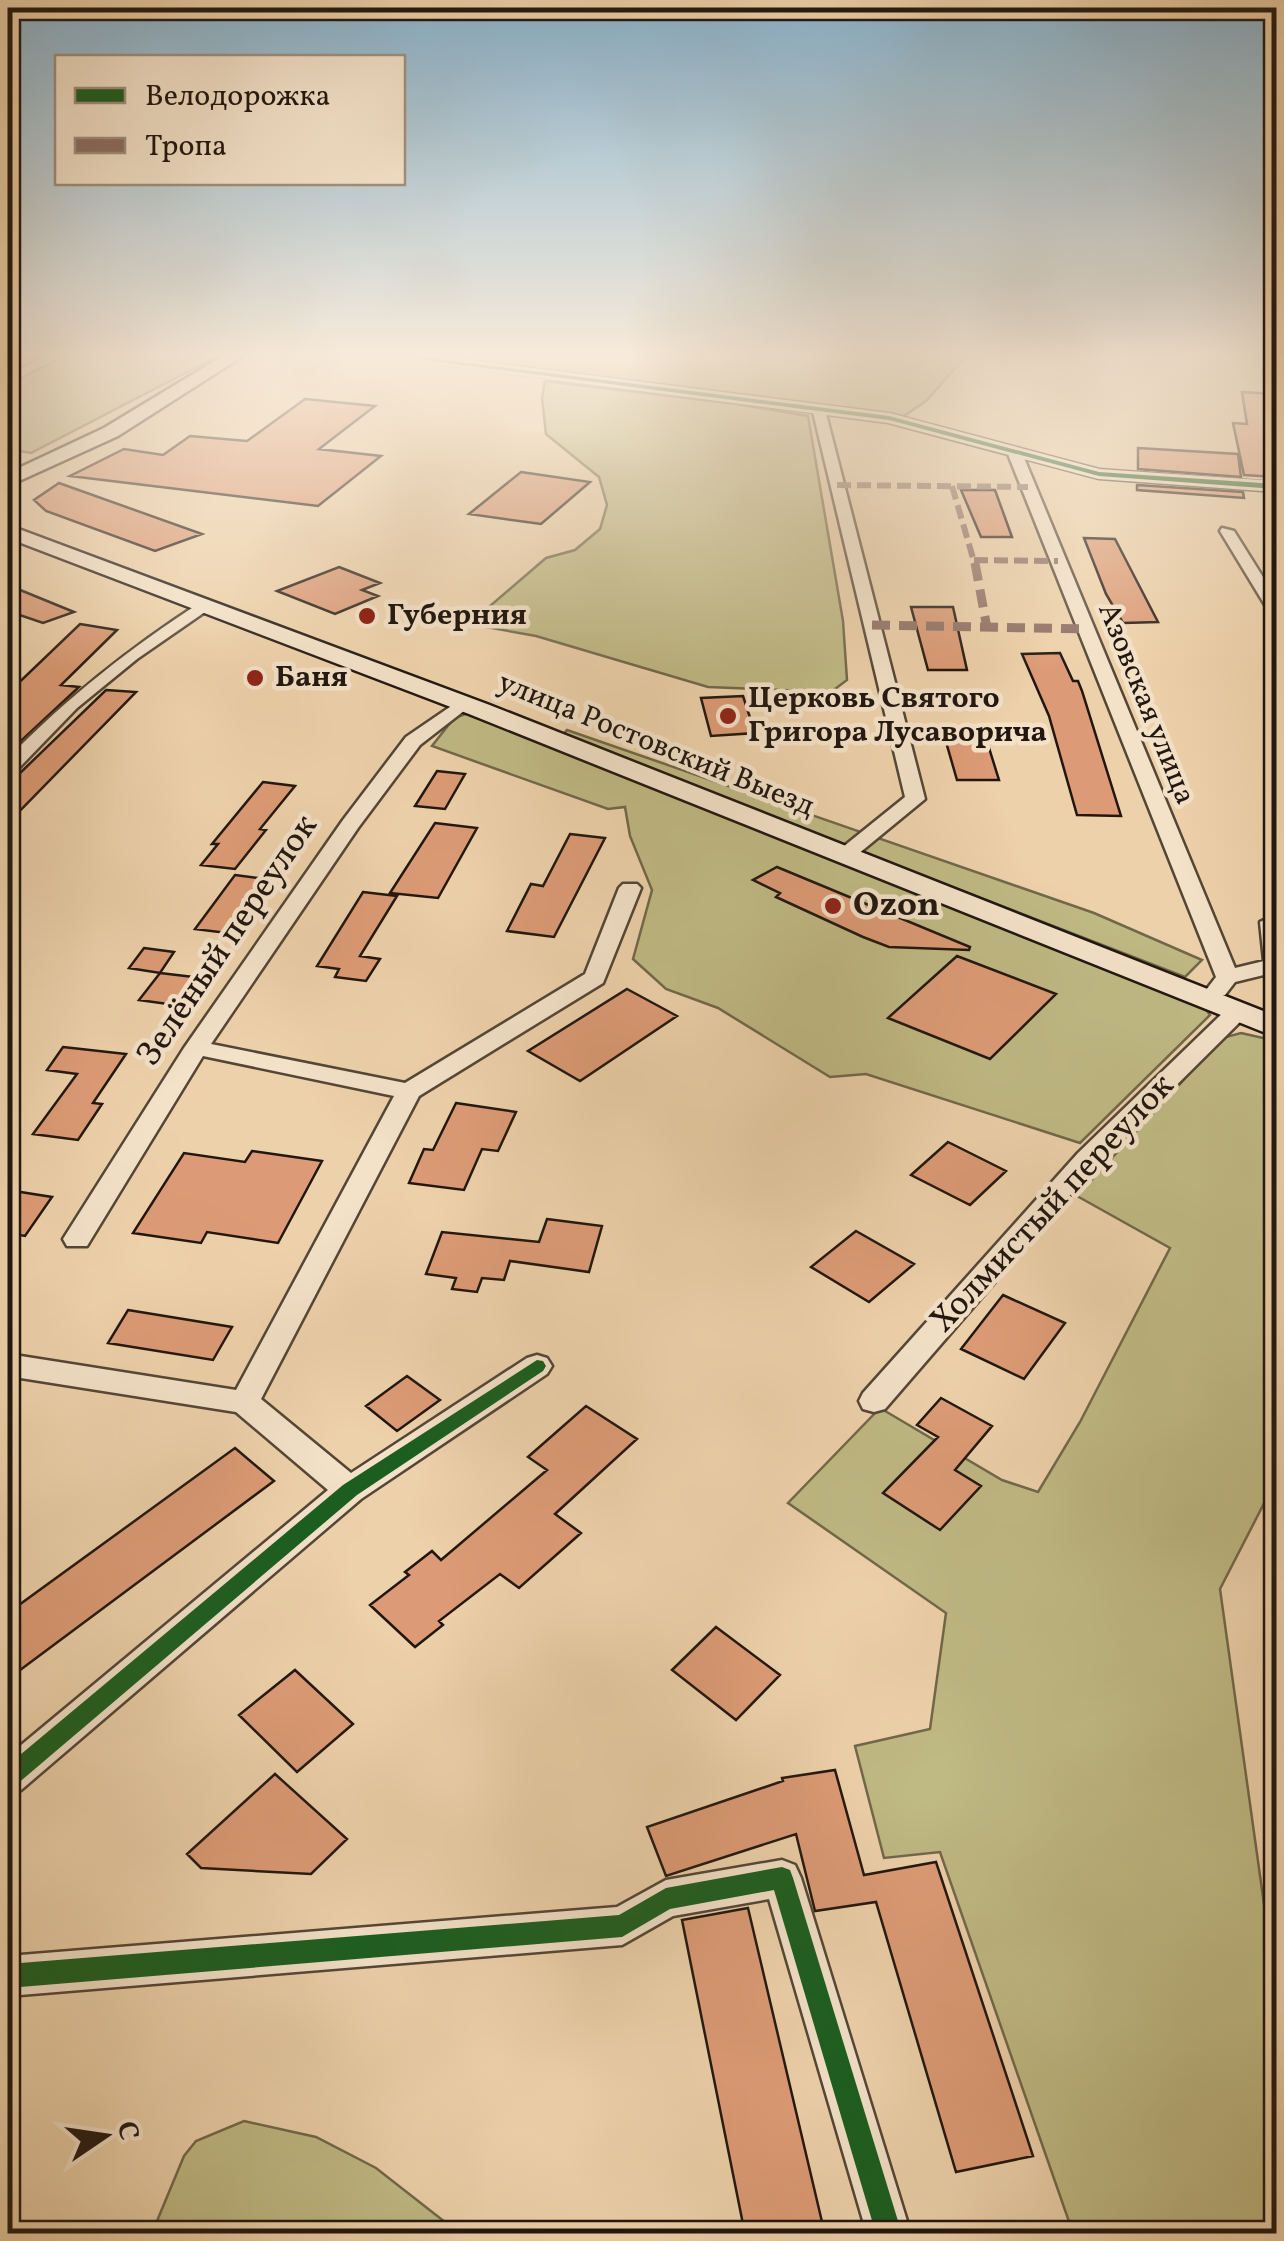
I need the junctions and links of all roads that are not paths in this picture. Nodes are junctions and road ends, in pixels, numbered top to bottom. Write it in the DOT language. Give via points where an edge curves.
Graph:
graph roads {
  1 [pos="50,461"];
  2 [pos="831,461"];
  3 [pos="1017,461"];
  4 [pos="1048,461"];
  5 [pos="8,480"];
  6 [pos="1276,487"];
  7 [pos="8,531"];
  8 [pos="1227,531"];
  9 [pos="207,605"];
  10 [pos="1276,610"];
  11 [pos="463,703"];
  12 [pos="8,768"];
  13 [pos="845,855"];
  14 [pos="630,888"];
  15 [pos="1276,920"];
  16 [pos="1227,978"];
  17 [pos="1209,1000"];
  18 [pos="1238,1011"];
  19 [pos="1276,1027"];
  20 [pos="196,1048"];
  21 [pos="408,1091"];
  22 [pos="76,1239"];
  23 [pos="8,1366"];
  24 [pos="537,1366"];
  25 [pos="874,1401"];
  26 [pos="244,1402"];
  27 [pos="350,1490"];
  28 [pos="8,1778"];
  29 [pos="8,1976"];
  30 [pos="889,2234"];
  1 -- 5 [label="main road"];
  2 -- 13 [label="street" via="915,799"];
  3 -- 16 [label="street, Азовская улица"];
  4 -- 6 [label="street" via="1100,474"];
  7 -- 9 [label="main road, улица Ростовский Выезд"];
  8 -- 10 [label="street"];
  9 -- 11 [label="main road, улица Ростовский Выезд"];
  9 -- 12 [label="street" via="71,704"];
  11 -- 13 [label="main road, улица Ростовский Выезд"];
  11 -- 20 [label="street, Зелёный переулок" via="413,741"];
  13 -- 17 [label="main road, улица Ростовский Выезд"];
  14 -- 21 [label="street" via="595,978"];
  15 -- 16 [label="street" via="1276,965"];
  16 -- 17 [label="street"];
  17 -- 18 [label="main road, улица Ростовский Выезд"];
  18 -- 19 [label="main road, улица Ростовский Выезд"];
  18 -- 25 [label="street, Холмистый переулок" via="1086,1159"];
  20 -- 21 [label="street"];
  20 -- 22 [label="street, Зелёный переулок"];
  21 -- 26 [label="street"];
  23 -- 26 [label="street"];
  24 -- 27 [label="street"];
  26 -- 27 [label="street"];
  27 -- 28 [label="street"];
  29 -- 30 [label="street" via="622,1926 666,1899 782,1878"];
}
